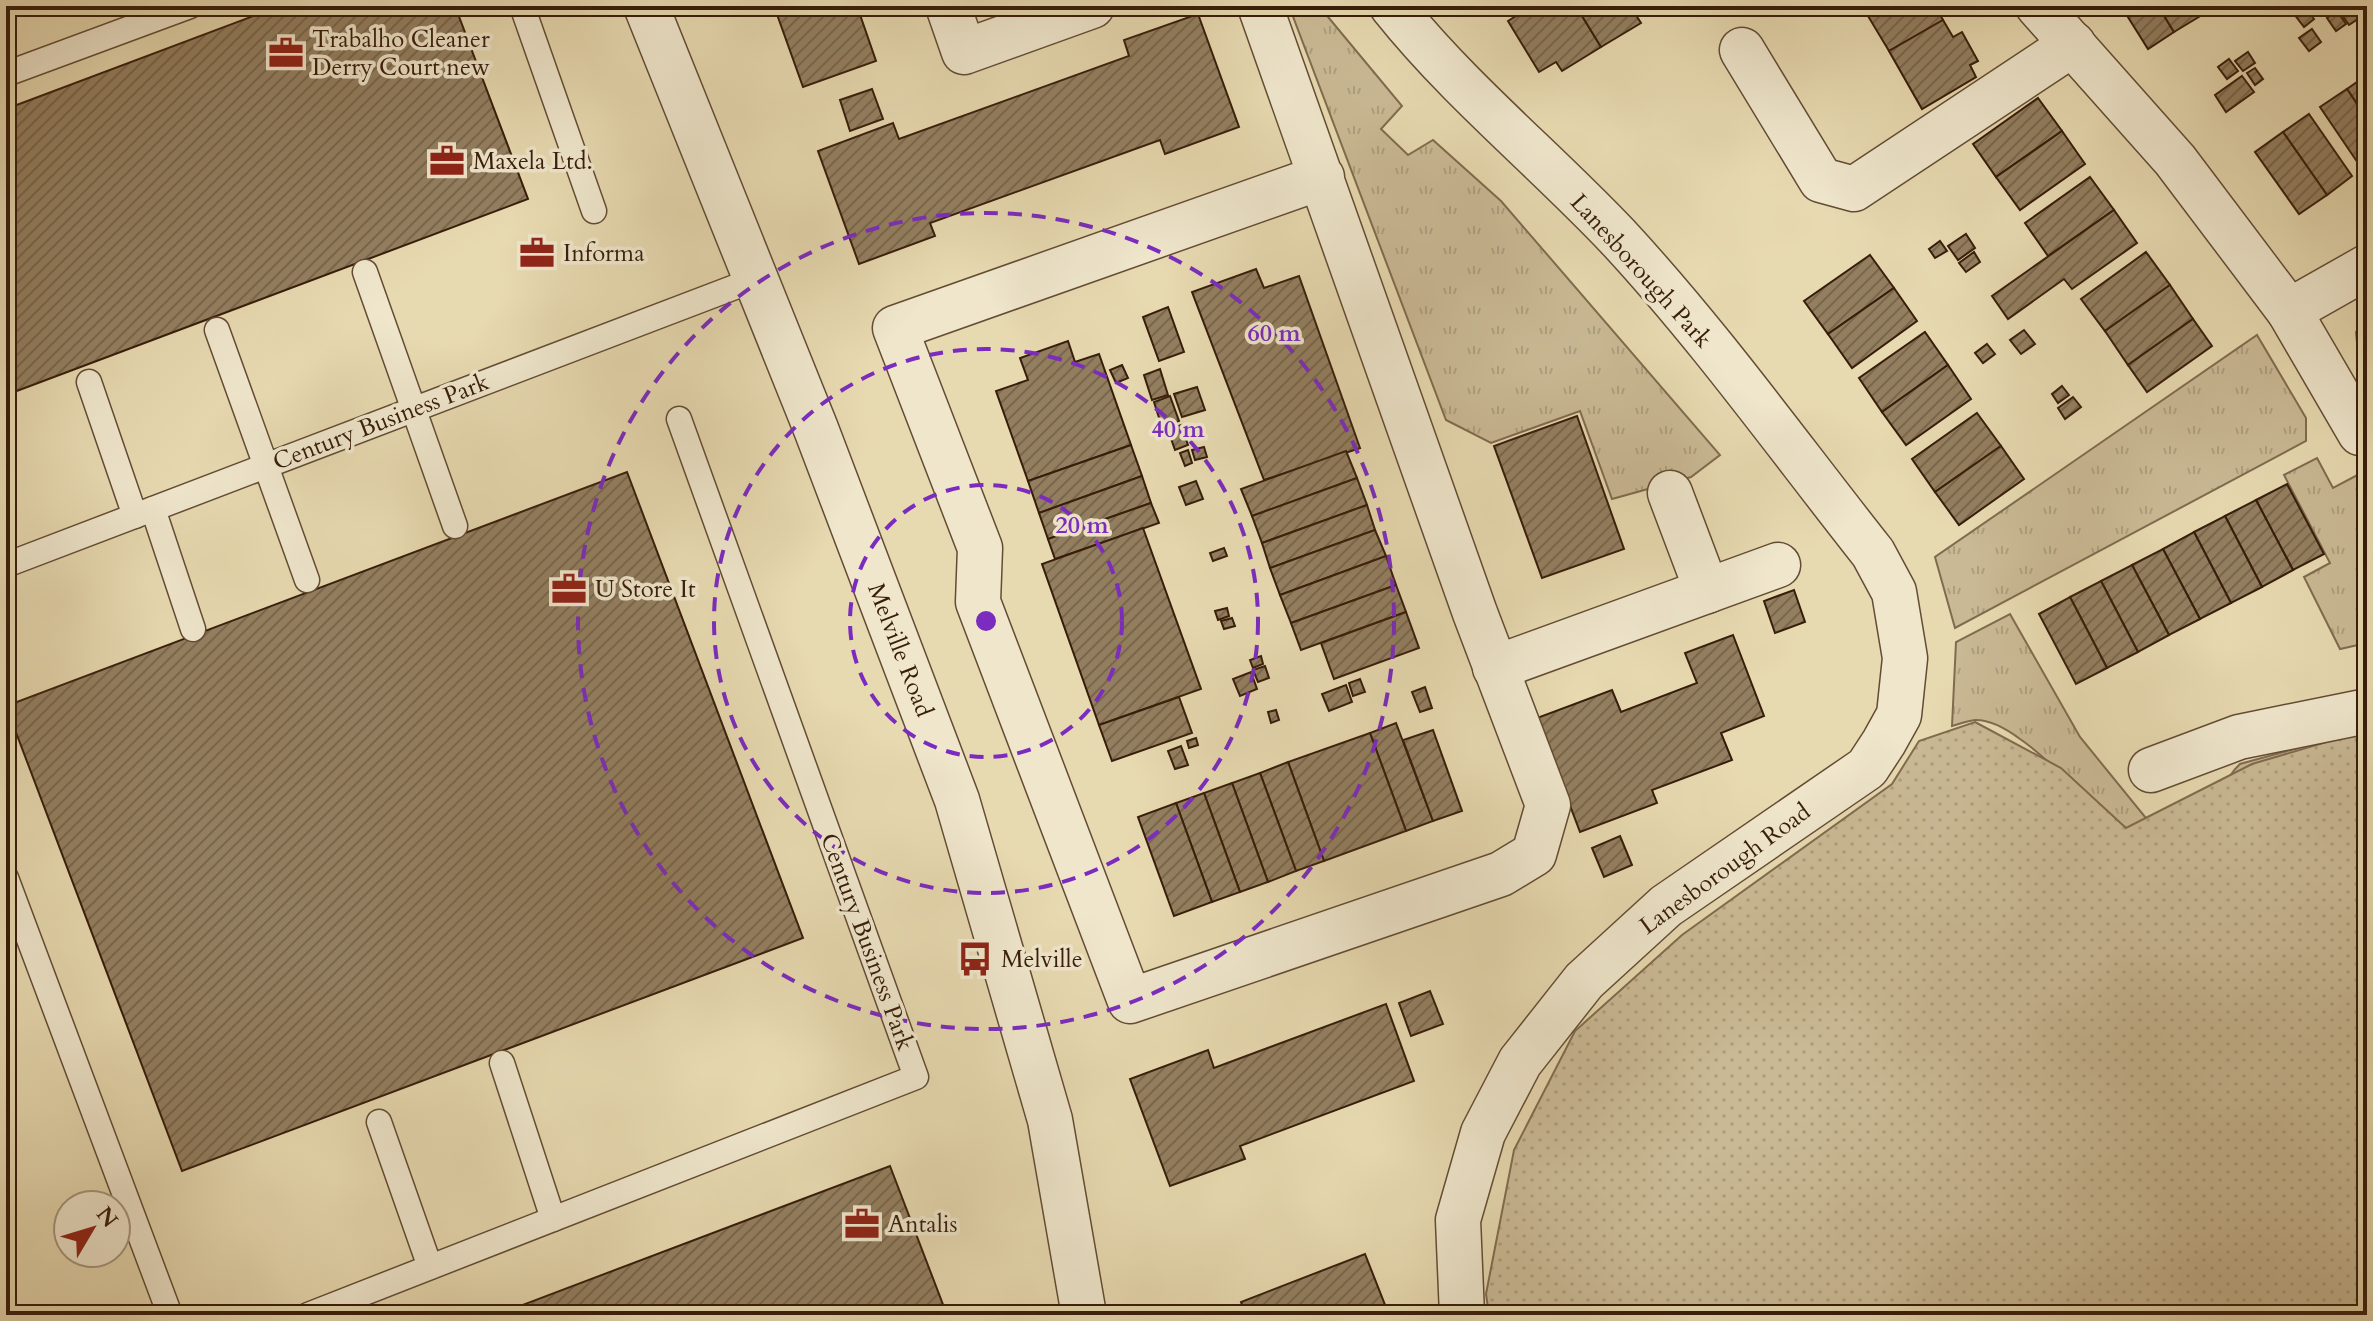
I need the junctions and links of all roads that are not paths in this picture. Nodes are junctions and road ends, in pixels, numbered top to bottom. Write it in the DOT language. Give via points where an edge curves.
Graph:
graph roads {
  1 [pos="190,6"];
  2 [pos="522,6"];
  3 [pos="646,6"];
  4 [pos="948,6"];
  5 [pos="1092,6"];
  6 [pos="1260,6"];
  7 [pos="2038,6"];
  8 [pos="1401,9"];
  9 [pos="2073,44"];
  10 [pos="1742,50"];
  11 [pos="6,74"];
  12 [pos="1322,177"];
  13 [pos="594,211"];
  14 [pos="2367,267"];
  15 [pos="365,272"];
  16 [pos="756,279"];
  17 [pos="2289,311"];
  18 [pos="217,330"];
  19 [pos="89,382"];
  20 [pos="414,409"];
  21 [pos="679,419"];
  22 [pos="2367,429"];
  23 [pos="266,466"];
  24 [pos="1670,493"];
  25 [pos="144,512"];
  26 [pos="455,526"];
  27 [pos="1873,553"];
  28 [pos="6,565"];
  29 [pos="1778,565"];
  30 [pos="307,580"];
  31 [pos="1707,591"];
  32 [pos="193,629"];
  33 [pos="1495,668"];
  34 [pos="2367,711"];
  35 [pos="2151,770"];
  36 [pos="6,878"];
  37 [pos="502,1063"];
  38 [pos="379,1122"];
  39 [pos="553,1219"];
  40 [pos="430,1267"];
  41 [pos="170,1315"];
  42 [pos="308,1315"];
  43 [pos="1084,1315"];
  44 [pos="1462,1315"];
  1 -- 11 [label="lane"];
  2 -- 13 [label="lane"];
  3 -- 16 [label="street, Melville Road"];
  4 -- 5 [label="street" via="964,52"];
  6 -- 12 [label="street"];
  7 -- 9 [label="street"];
  8 -- 27 [label="street, Lanesborough Park" via="1495,120 1663,288"];
  9 -- 10 [label="street" via="1854,189 1821,180"];
  9 -- 17 [label="street" via="2175,160"];
  12 -- 33 [label="street"];
  12 -- 33 [label="street" via="895,328 980,548 978,602 1130,1001 1501,874 1534,854 1548,805"];
  14 -- 17 [label="street"];
  15 -- 20 [label="lane"];
  16 -- 20 [label="lane, Century Business Park"];
  16 -- 43 [label="street, Melville Road" via="957,800 1050,1120"];
  17 -- 22 [label="street" via="2360,433"];
  18 -- 23 [label="lane"];
  19 -- 25 [label="lane"];
  20 -- 23 [label="lane, Century Business Park"];
  20 -- 26 [label="lane"];
  21 -- 39 [label="lane, Century Business Park" via="916,1077"];
  23 -- 25 [label="lane, Century Business Park"];
  23 -- 30 [label="lane"];
  24 -- 31 [label="street"];
  25 -- 28 [label="lane, Century Business Park"];
  25 -- 32 [label="lane"];
  27 -- 44 [label="street, Lanesborough Road" via="1894,592 1905,658 1899,715 1867,768 1666,906 1584,981 1520,1062 1483,1133 1458,1220"];
  29 -- 31 [label="street"];
  31 -- 33 [label="street"];
  34 -- 35 [label="street" via="2239,737"];
  36 -- 41 [label="lane"];
  37 -- 39 [label="lane"];
  38 -- 40 [label="lane"];
  39 -- 40 [label="lane, Century Business Park"];
  40 -- 42 [label="lane, Century Business Park"];
}
